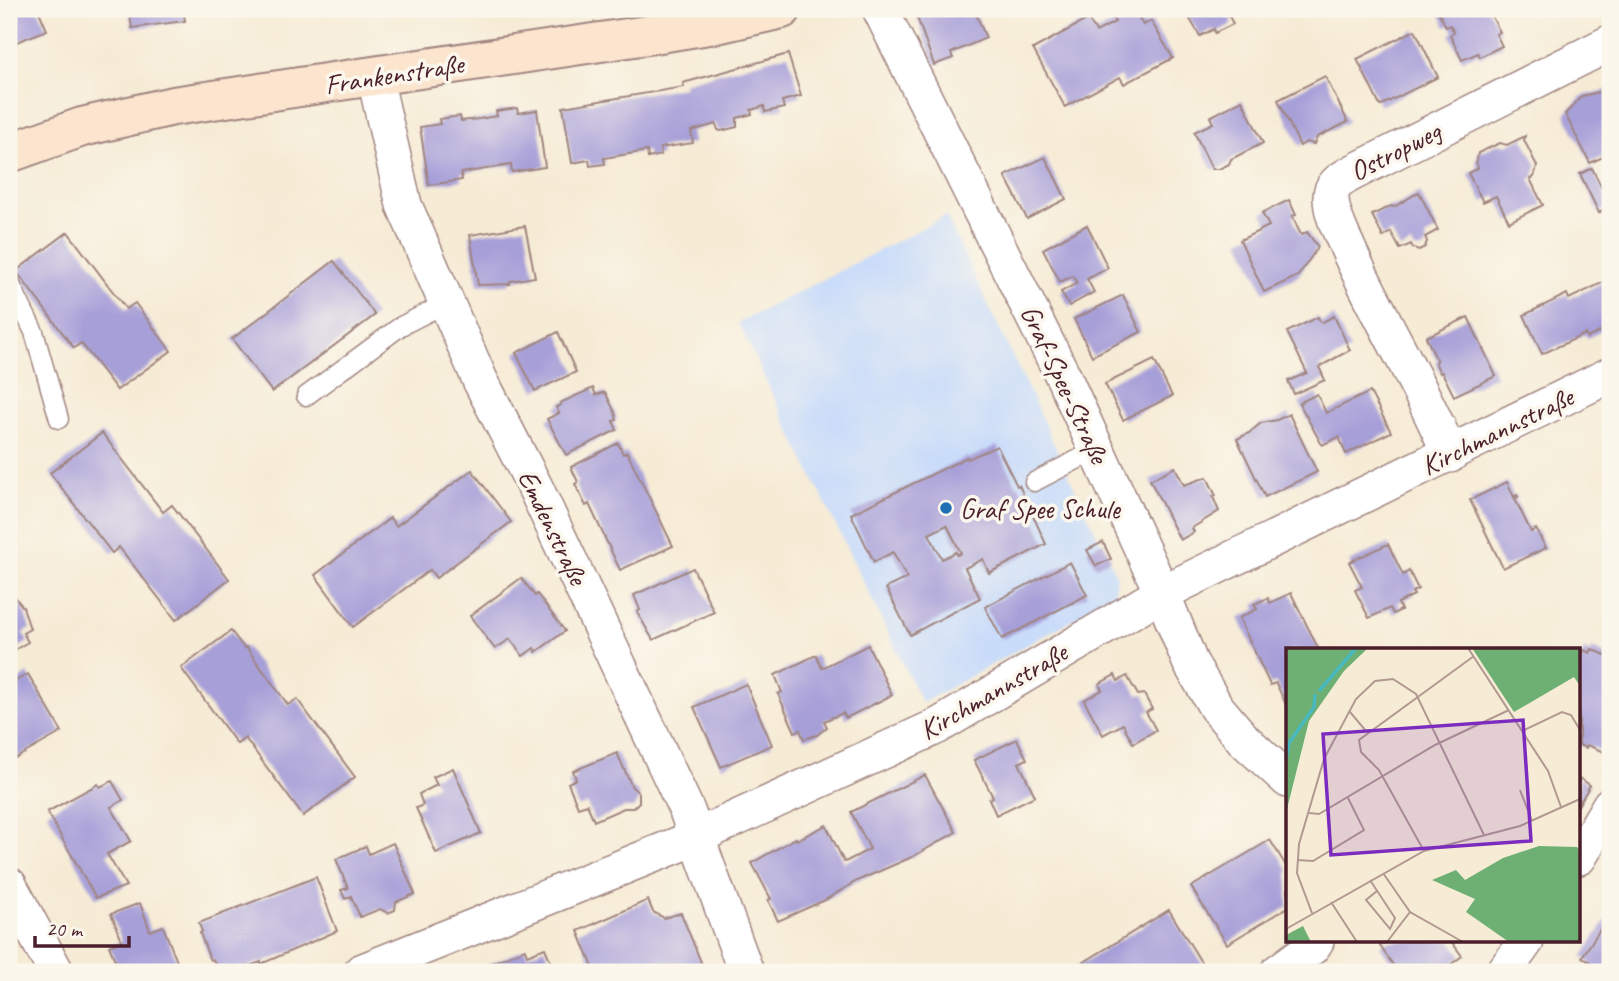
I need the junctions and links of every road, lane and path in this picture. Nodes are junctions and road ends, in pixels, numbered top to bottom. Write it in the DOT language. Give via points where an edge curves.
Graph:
graph roads {
  1 [pos="782,9"];
  2 [pos="880,9"];
  3 [pos="1610,43"];
  4 [pos="375,78"];
  5 [pos="9,153"];
  6 [pos="9,281"];
  7 [pos="446,303"];
  8 [pos="1610,375"];
  9 [pos="306,396"];
  10 [pos="59,419"];
  11 [pos="1097,450"];
  12 [pos="1450,454"];
  13 [pos="1034,482"];
  14 [pos="1162,593"];
  15 [pos="1286,778"];
  16 [pos="1610,806"];
  17 [pos="698,836"];
  18 [pos="1580,855"];
  19 [pos="10,888"];
  20 [pos="1314,942"];
  21 [pos="1525,942"];
  22 [pos="56,972"];
  23 [pos="360,972"];
  24 [pos="746,972"];
  25 [pos="1278,972"];
  26 [pos="1504,972"];
  1 -- 4 [label="main road, Frankenstraße" via="721,23"];
  2 -- 11 [label="street, Graf-Spee-Straße"];
  3 -- 12 [label="street, Ostropweg" via="1354,172 1331,191 1336,221 1364,284"];
  4 -- 5 [label="main road, Frankenstraße" via="173,106 82,127"];
  4 -- 7 [label="street, Emdenstraße" via="404,205"];
  6 -- 10 [label="lane" via="34,332"];
  7 -- 9 [label="lane" via="401,326"];
  7 -- 17 [label="street, Emdenstraße"];
  8 -- 12 [label="street, Kirchmannstraße"];
  11 -- 13 [label="lane"];
  11 -- 14 [label="street, Graf-Spee-Straße"];
  12 -- 14 [label="street, Kirchmannstraße"];
  14 -- 15 [label="street, Graf-Spee-Straße" via="1190,662 1216,707"];
  14 -- 17 [label="street, Kirchmannstraße" via="938,726"];
  16 -- 18 [label="street"];
  17 -- 23 [label="street, Kirchmannstraße"];
  17 -- 24 [label="street, Emdenstraße"];
  19 -- 22 [label="street"];
  20 -- 25 [label="street"];
  21 -- 26 [label="street"];
}
